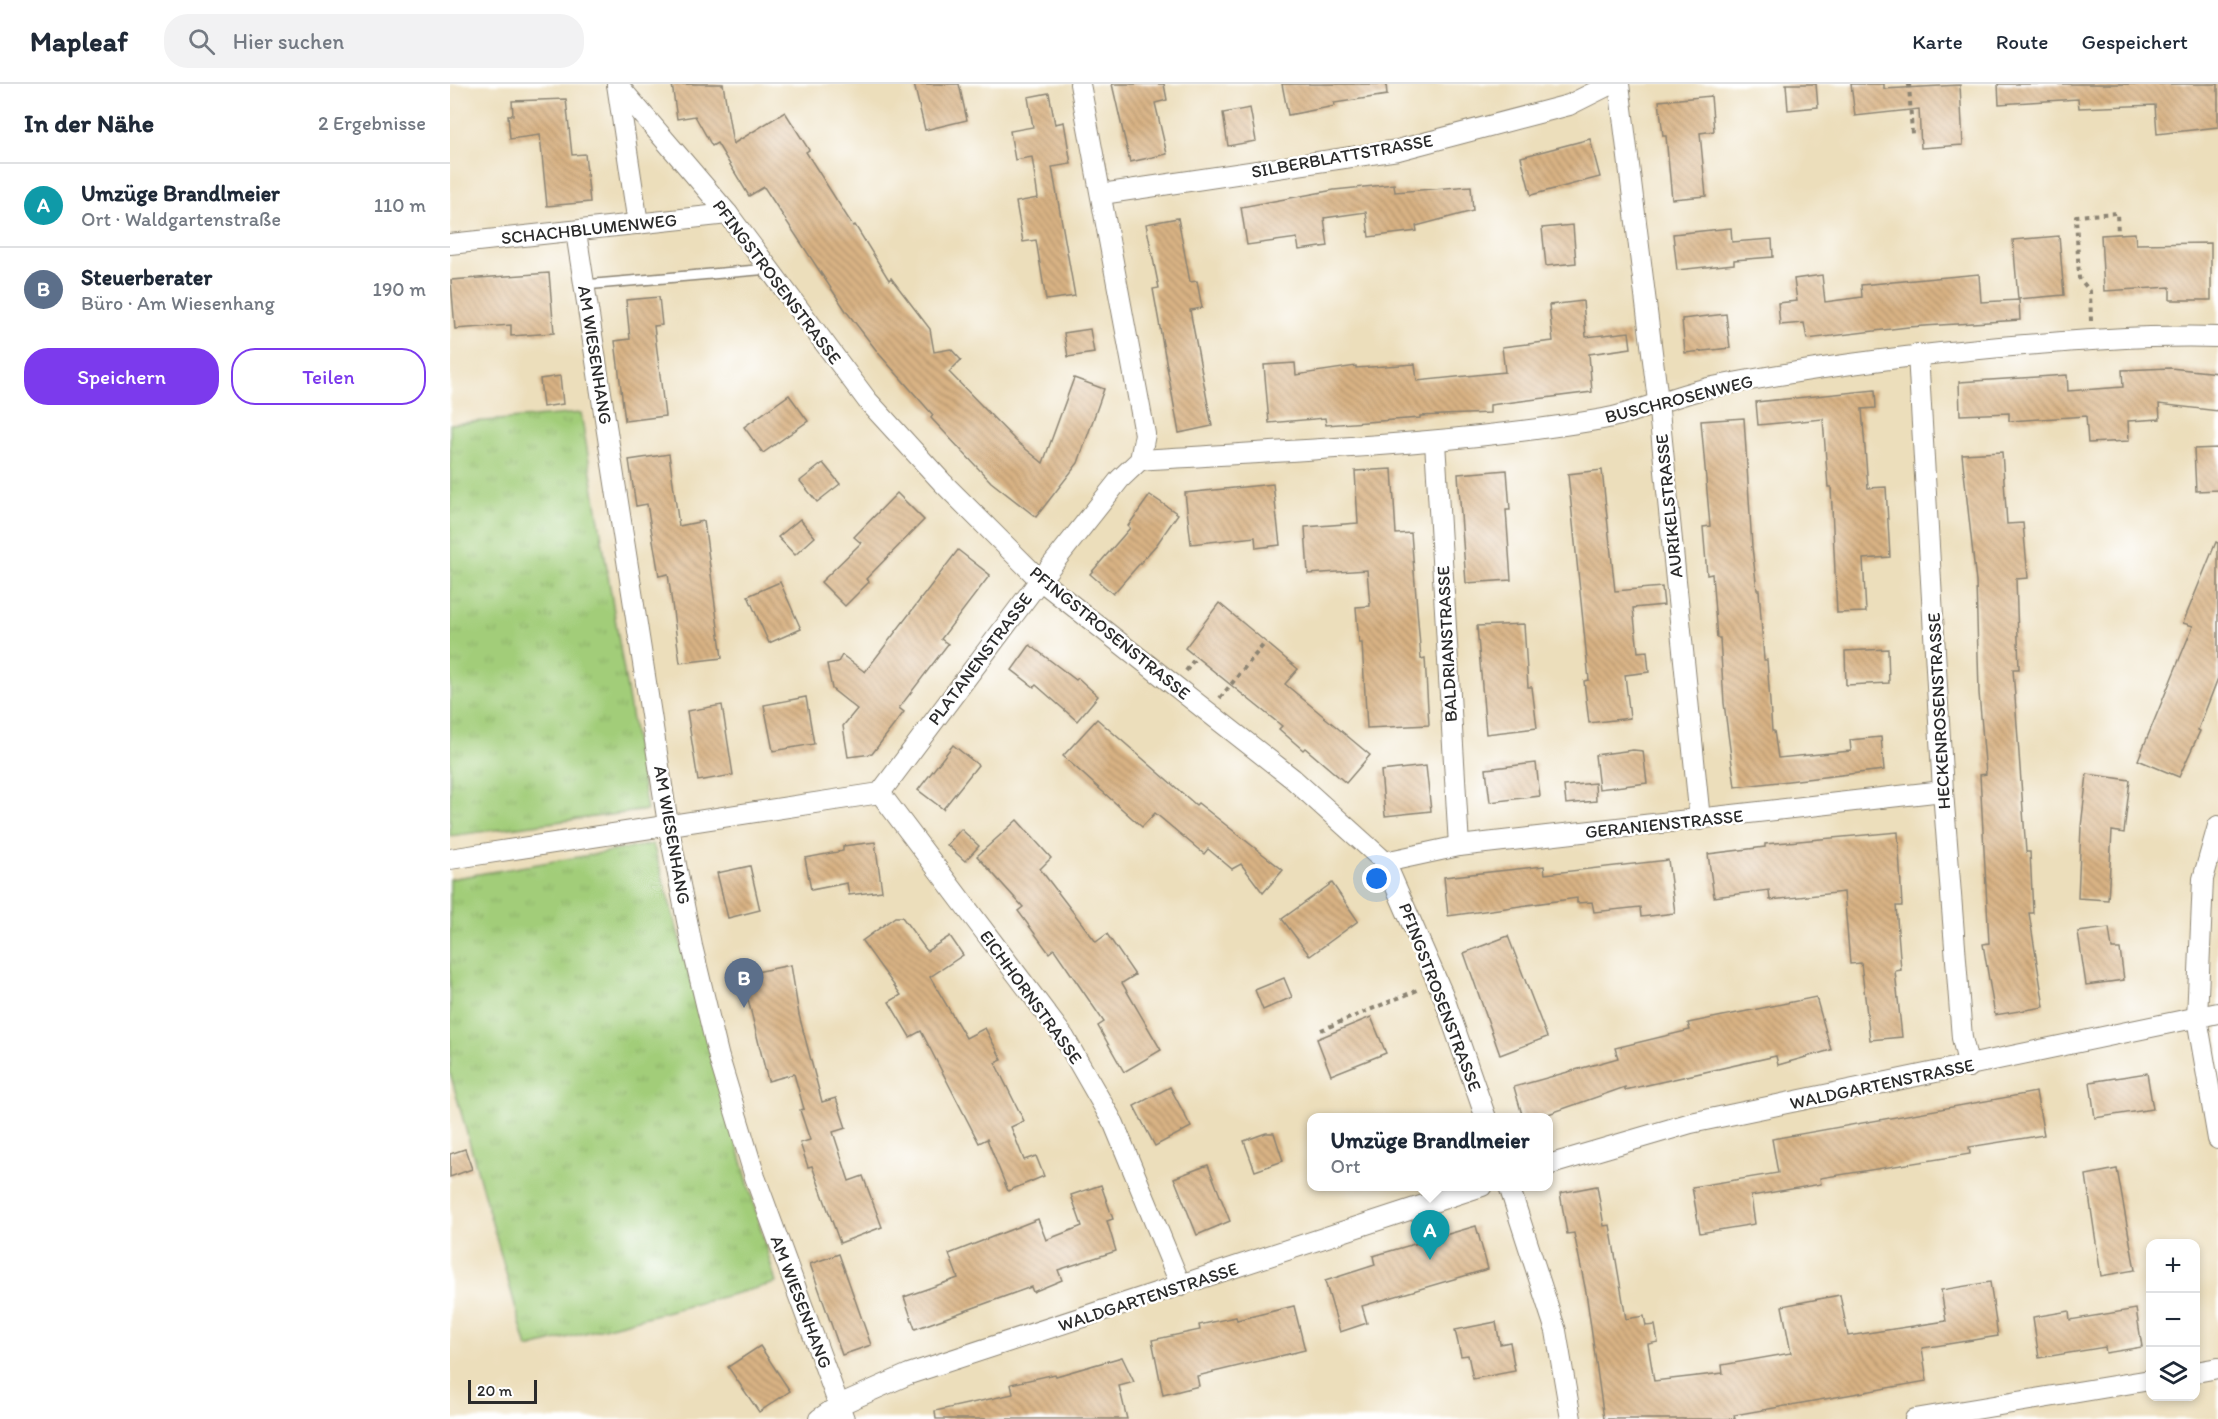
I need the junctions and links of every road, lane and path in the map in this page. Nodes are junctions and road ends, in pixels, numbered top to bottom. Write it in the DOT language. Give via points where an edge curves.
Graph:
graph roads {
  1 [pos="617,84"];
  2 [pos="1080,84"];
  3 [pos="1611,84"];
  4 [pos="1619,84"];
  5 [pos="1909,84"];
  6 [pos="1912,134"];
  7 [pos="1102,194"];
  8 [pos="728,214"];
  9 [pos="639,224"];
  10 [pos="576,232"];
  11 [pos="2118,234"];
  12 [pos="450,244"];
  13 [pos="769,269"];
  14 [pos="584,285"];
  15 [pos="2218,337"];
  16 [pos="2092,340"];
  17 [pos="1918,354"];
  18 [pos="1658,401"];
  19 [pos="1435,442"];
  20 [pos="1140,460"];
  21 [pos="1040,580"];
  22 [pos="1264,644"];
  23 [pos="1208,712"];
  24 [pos="1943,791"];
  25 [pos="880,793"];
  26 [pos="1701,820"];
  27 [pos="668,824"];
  28 [pos="2218,826"];
  29 [pos="1459,846"];
  30 [pos="450,859"];
  31 [pos="1385,862"];
  32 [pos="1438,982"];
  33 [pos="2218,1014"];
  34 [pos="2197,1018"];
  35 [pos="1321,1030"];
  36 [pos="1969,1067"];
  37 [pos="1484,1113"];
  38 [pos="2218,1140"];
  39 [pos="1553,1164"];
  40 [pos="1467,1191"];
  41 [pos="1511,1191"];
  42 [pos="1180,1286"];
  43 [pos="2218,1368"];
  44 [pos="2200,1371"];
  45 [pos="2146,1381"];
  46 [pos="842,1412"];
  47 [pos="819,1419"];
  48 [pos="1571,1419"];
  49 [pos="1915,1419"];
  1 -- 8 [label="street, PFINGSTROSENSTRASSE"];
  1 -- 9 [label="street, PFINGSTROSENSTRASSE"];
  2 -- 7 [label="street"];
  3 -- 7 [label="street, SILBERBLATTSTRASSE" via="1569,105 1398,150"];
  4 -- 18 [label="street, AURIKELSTRASSE"];
  5 -- 6 [label="path"];
  7 -- 20 [label="street" via="1145,434"];
  8 -- 9 [label="street, SCHACHBLUMENWEG"];
  8 -- 13 [label="street, PFINGSTROSENSTRASSE"];
  9 -- 10 [label="street, SCHACHBLUMENWEG"];
  10 -- 12 [label="street, SCHACHBLUMENWEG"];
  10 -- 14 [label="street, AM WIESENHANG"];
  11 -- 16 [label="path" via="2116,213 2076,216 2079,278 2090,291"];
  13 -- 14 [label="lane"];
  13 -- 21 [label="street, PFINGSTROSENSTRASSE" via="867,400"];
  14 -- 27 [label="street, AM WIESENHANG"];
  15 -- 16 [label="street, BUSCHROSENWEG"];
  16 -- 17 [label="street, BUSCHROSENWEG"];
  17 -- 18 [label="street, BUSCHROSENWEG" via="1723,385"];
  17 -- 24 [label="street, HECKENROSENSTRASSE"];
  18 -- 19 [label="street, BUSCHROSENWEG" via="1608,418"];
  18 -- 26 [label="street, AURIKELSTRASSE"];
  19 -- 20 [label="street, BUSCHROSENWEG"];
  19 -- 29 [label="street, BALDRIANSTRASSE"];
  20 -- 21 [label="street, PLATANENSTRASSE" via="1120,478"];
  21 -- 23 [label="street, PFINGSTROSENSTRASSE"];
  21 -- 25 [label="street, PLATANENSTRASSE"];
  22 -- 23 [label="path"];
  23 -- 31 [label="street, PFINGSTROSENSTRASSE" via="1292,778"];
  24 -- 26 [label="street, GERANIENSTRASSE"];
  24 -- 36 [label="street, HECKENROSENSTRASSE" via="1962,1038"];
  25 -- 27 [label="street"];
  25 -- 42 [label="street, EICHHORNSTRASSE" via="1064,1037 1113,1124"];
  26 -- 29 [label="street, GERANIENSTRASSE"];
  27 -- 30 [label="street"];
  27 -- 46 [label="street, AM WIESENHANG" via="722,1069 755,1177"];
  28 -- 34 [label="street" via="2203,879"];
  29 -- 31 [label="street, GERANIENSTRASSE"];
  31 -- 32 [label="street, PFINGSTROSENSTRASSE"];
  32 -- 35 [label="path"];
  32 -- 37 [label="street, PFINGSTROSENSTRASSE"];
  33 -- 34 [label="street, WALDGARTENSTRASSE"];
  34 -- 36 [label="street, WALDGARTENSTRASSE"];
  34 -- 38 [label="street"];
  36 -- 39 [label="street, WALDGARTENSTRASSE" via="1691,1123"];
  40 -- 42 [label="street, WALDGARTENSTRASSE"];
  41 -- 48 [label="street" via="1556,1331"];
  42 -- 46 [label="street, WALDGARTENSTRASSE" via="909,1374"];
  43 -- 44 [label="street"];
  45 -- 49 [label="street"];
  46 -- 47 [label="street, WALDGARTENSTRASSE"];
}
